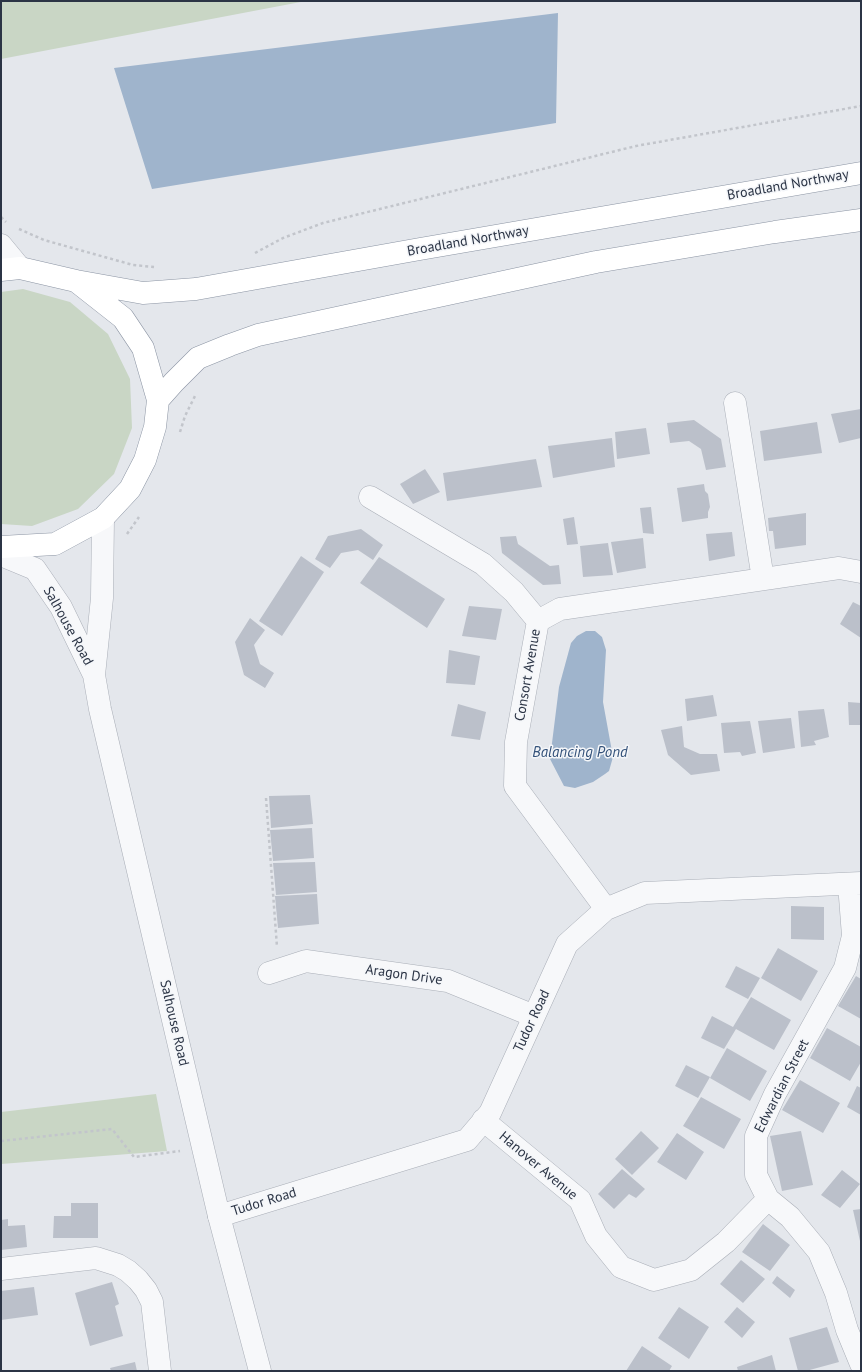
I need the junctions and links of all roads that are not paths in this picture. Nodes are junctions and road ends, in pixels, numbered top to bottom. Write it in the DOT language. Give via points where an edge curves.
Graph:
graph roads {
  1 [pos="861,173"];
  2 [pos="861,220"];
  3 [pos="1,245"];
  4 [pos="10,269"];
  5 [pos="76,281"];
  6 [pos="158,400"];
  7 [pos="735,403"];
  8 [pos="370,497"];
  9 [pos="103,518"];
  10 [pos="1,547"];
  11 [pos="1,555"];
  12 [pos="861,572"];
  13 [pos="763,579"];
  14 [pos="538,621"];
  15 [pos="94,674"];
  16 [pos="855,884"];
  17 [pos="606,909"];
  18 [pos="274,972"];
  19 [pos="534,1016"];
  20 [pos="483,1120"];
  21 [pos="768,1199"];
  22 [pos="219,1216"];
  23 [pos="1,1269"];
  24 [pos="861,1364"];
  25 [pos="160,1371"];
  26 [pos="260,1371"];
  1 -- 5 [label="highway, Broadland Northway" via="196,289 143,293"];
  2 -- 6 [label="highway" via="596,262 258,335 198,358"];
  3 -- 4 [label="street"];
  4 -- 5 [label="highway, Broadland Northway"];
  5 -- 6 [label="highway" via="123,318 143,348"];
  6 -- 9 [label="highway" via="155,427 145,460 130,489"];
  7 -- 13 [label="street"];
  8 -- 14 [label="street" via="483,564 514,592"];
  9 -- 10 [label="highway" via="55,544"];
  9 -- 15 [label="street, Salhouse Road" via="102,598"];
  11 -- 15 [label="street, Salhouse Road" via="35,569 61,606"];
  12 -- 13 [label="street, Consort Avenue" via="839,568"];
  13 -- 14 [label="street, Consort Avenue" via="560,608"];
  14 -- 17 [label="street, Consort Avenue" via="516,742 515,786"];
  15 -- 22 [label="street, Salhouse Road" via="100,709"];
  16 -- 17 [label="street, Tudor Road" via="645,894"];
  16 -- 21 [label="street, Edwardian Street" via="854,936 846,968 775,1094 756,1136 756,1175"];
  17 -- 19 [label="street, Tudor Road" via="567,944"];
  18 -- 19 [label="street, Aragon Drive" via="306,961 448,981"];
  19 -- 20 [label="street, Tudor Road" via="490,1112"];
  20 -- 21 [label="street, Hanover Avenue" via="580,1200 596,1236 621,1266 654,1280 691,1270 726,1242"];
  20 -- 22 [label="street, Tudor Road" via="467,1140"];
  21 -- 24 [label="street, Edwardian Street" via="790,1217 819,1252"];
  22 -- 26 [label="street, Salhouse Road"];
  23 -- 25 [label="street" via="96,1258 128,1271 146,1290 152,1302"];
}
